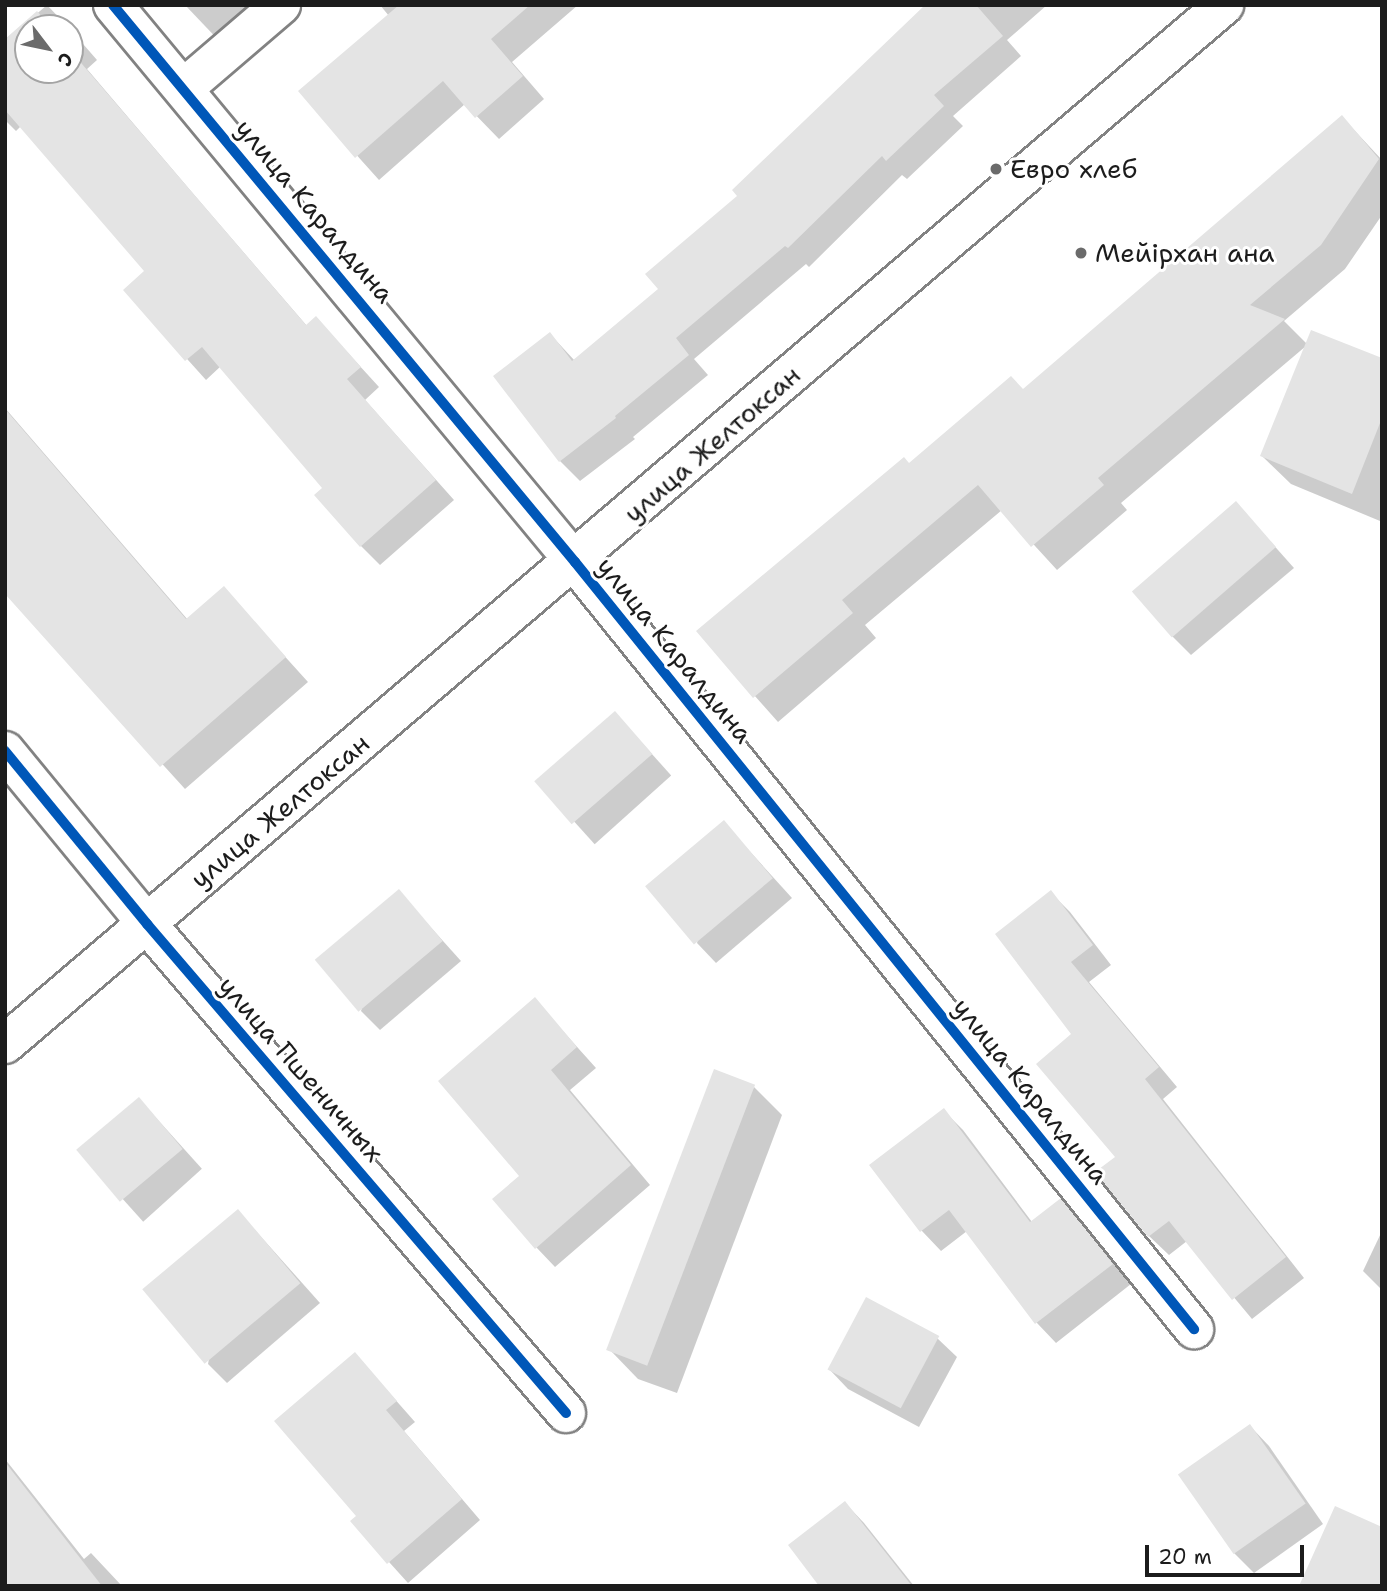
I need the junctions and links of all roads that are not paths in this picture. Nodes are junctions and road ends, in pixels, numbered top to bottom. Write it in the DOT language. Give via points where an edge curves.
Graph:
graph roads {
  1 [pos="113,5"];
  2 [pos="281,5"];
  3 [pos="1224,5"];
  4 [pos="184,88"];
  5 [pos="575,562"];
  6 [pos="5,751"];
  7 [pos="146,924"];
  8 [pos="5,1044"];
  9 [pos="1194,1329"];
  10 [pos="566,1413"];
  1 -- 4 [label="street, улица Каралдина"];
  2 -- 4 [label="street"];
  3 -- 5 [label="street, улица Желтоксан"];
  4 -- 5 [label="street, улица Каралдина"];
  5 -- 7 [label="street, улица Желтоксан"];
  5 -- 9 [label="street, улица Каралдина"];
  6 -- 7 [label="street, улица Пшеничных"];
  7 -- 8 [label="street, улица Желтоксан"];
  7 -- 10 [label="street, улица Пшеничных"];
}
